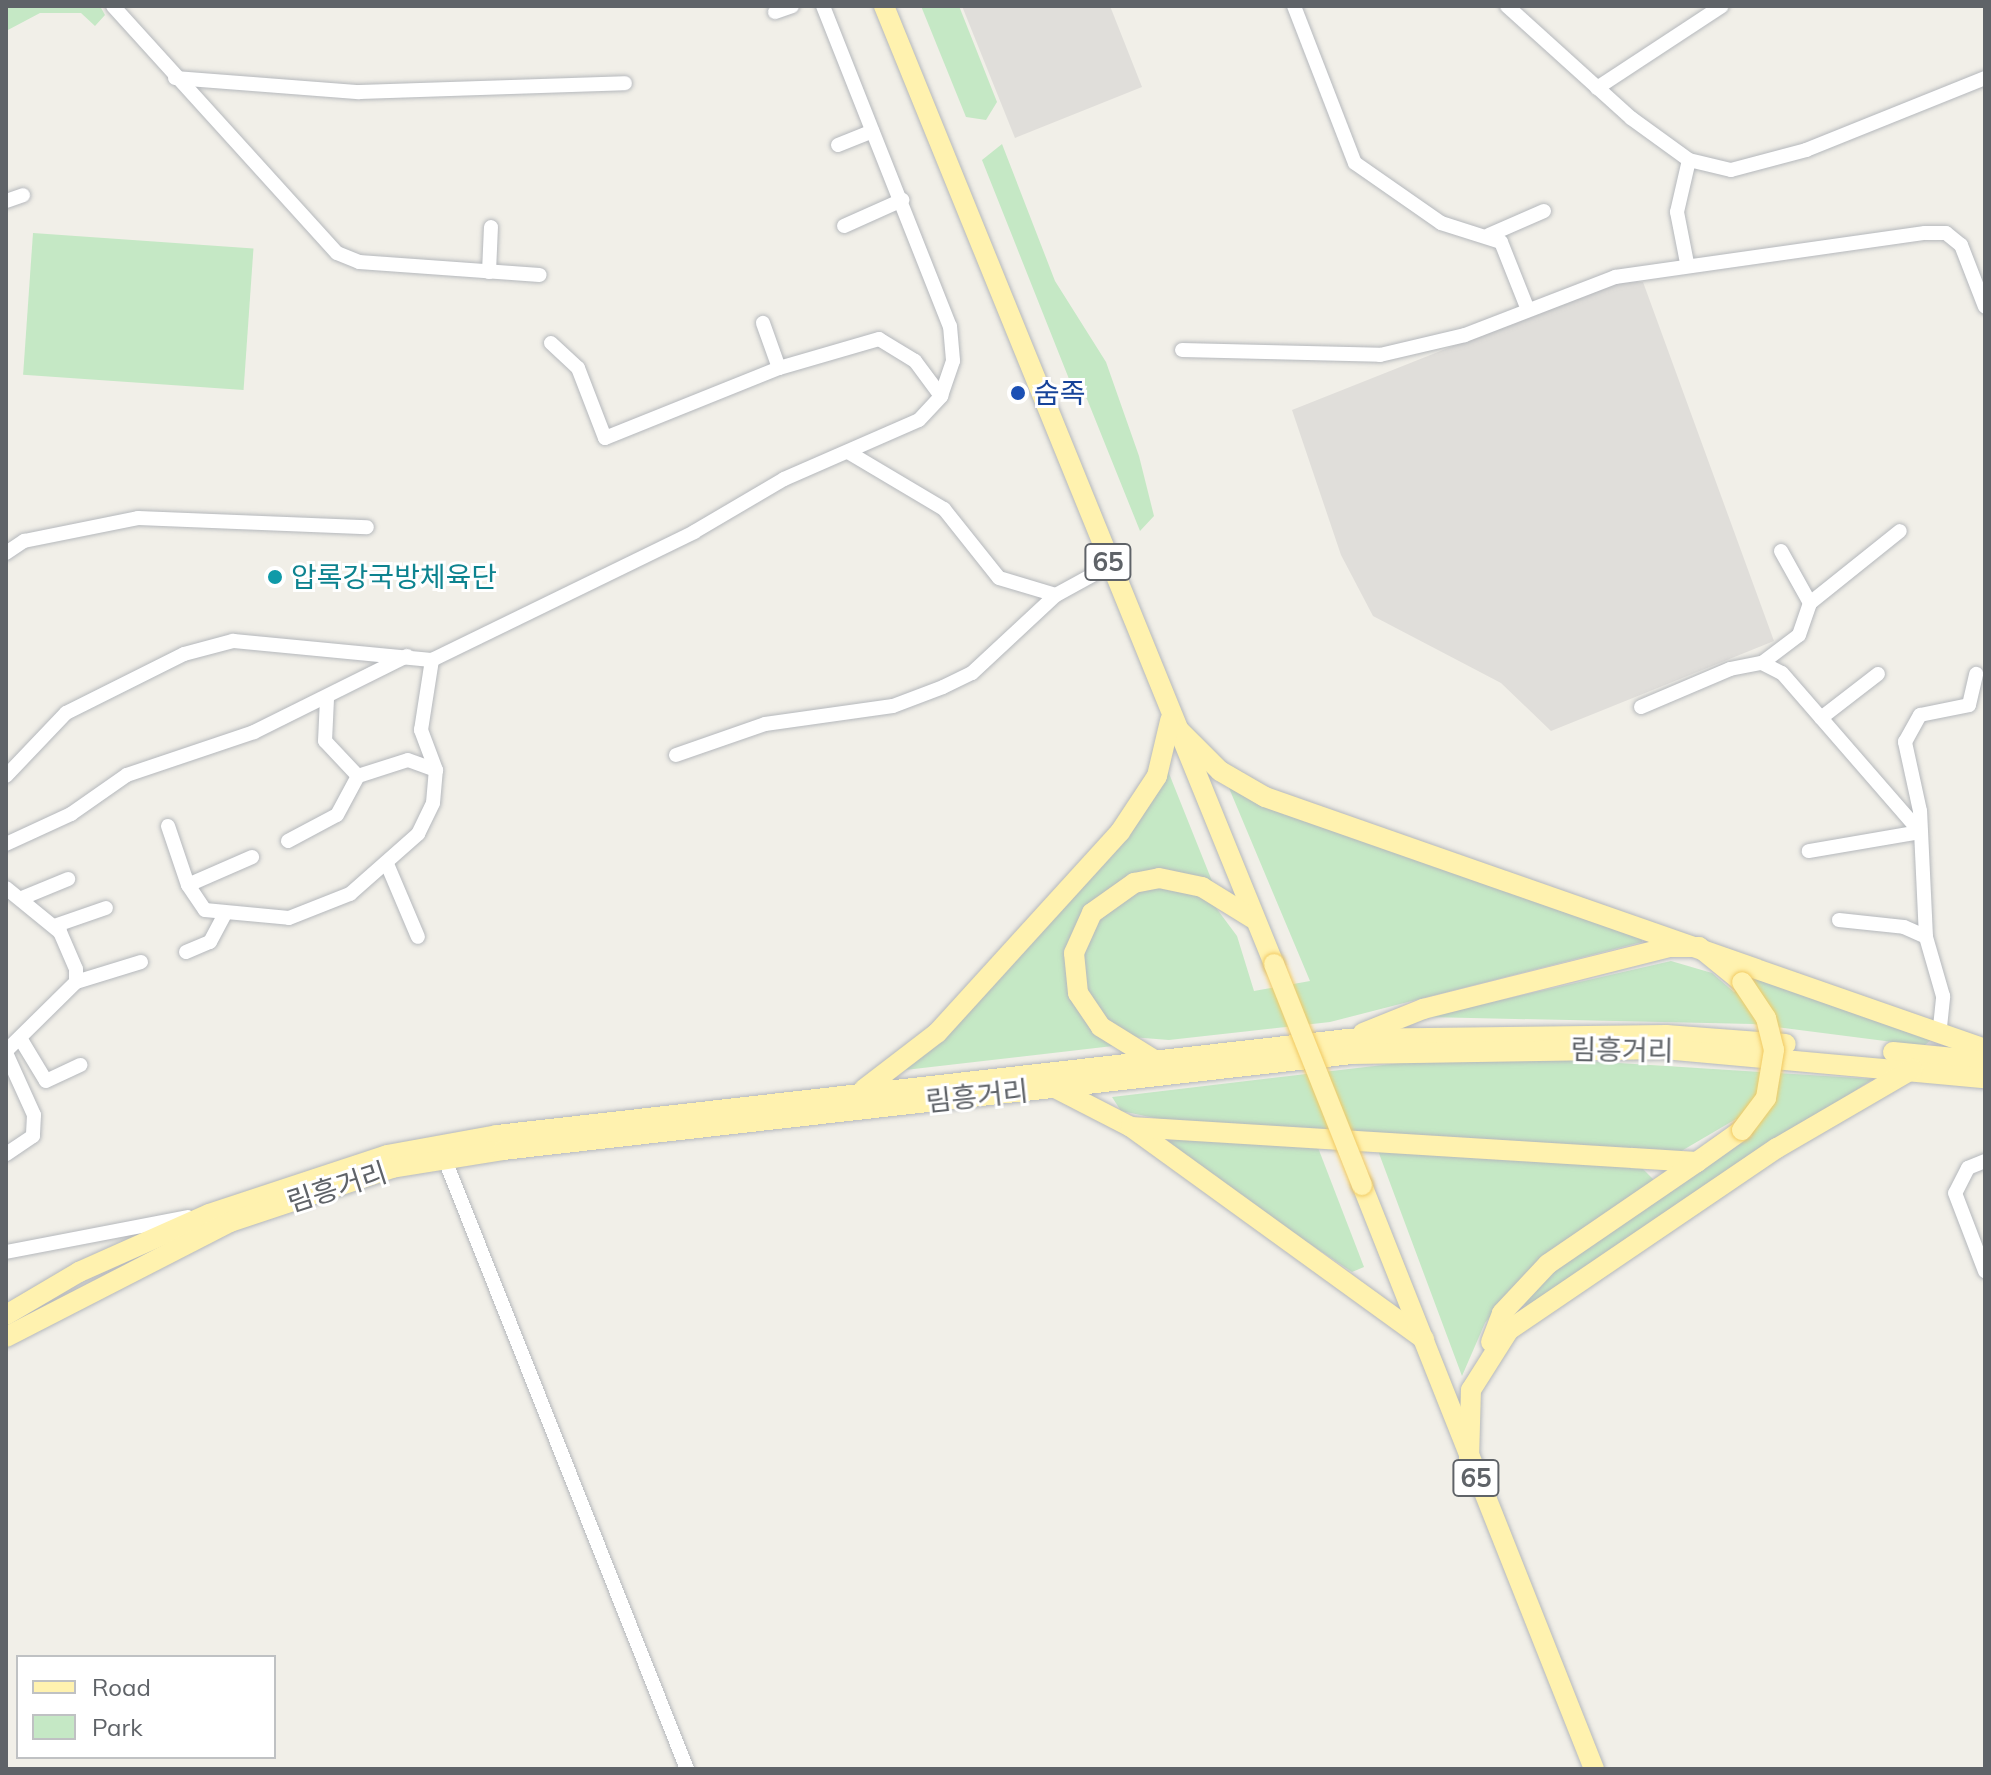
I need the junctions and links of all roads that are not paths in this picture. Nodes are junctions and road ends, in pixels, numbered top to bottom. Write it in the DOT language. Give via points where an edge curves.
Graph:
graph roads {
  1 [pos="113,6"];
  2 [pos="792,6"];
  3 [pos="823,6"];
  4 [pos="884,6"];
  5 [pos="1294,6"];
  6 [pos="1507,6"];
  7 [pos="1722,6"];
  8 [pos="775,12"];
  9 [pos="175,78"];
  10 [pos="1985,78"];
  11 [pos="625,83"];
  12 [pos="1597,88"];
  13 [pos="872,131"];
  14 [pos="838,145"];
  15 [pos="1689,160"];
  16 [pos="23,195"];
  17 [pos="902,200"];
  18 [pos="6,201"];
  19 [pos="1544,211"];
  20 [pos="844,226"];
  21 [pos="491,227"];
  22 [pos="1489,235"];
  23 [pos="1687,263"];
  24 [pos="489,272"];
  25 [pos="540,275"];
  26 [pos="1985,307"];
  27 [pos="1528,310"];
  28 [pos="763,323"];
  29 [pos="551,343"];
  30 [pos="1182,350"];
  31 [pos="779,368"];
  32 [pos="941,396"];
  33 [pos="848,452"];
  34 [pos="367,527"];
  35 [pos="1900,531"];
  36 [pos="1781,551"];
  37 [pos="6,553"];
  38 [pos="1109,566"];
  39 [pos="1056,595"];
  40 [pos="1810,603"];
  41 [pos="407,656"];
  42 [pos="432,660"];
  43 [pos="1762,663"];
  44 [pos="1878,674"];
  45 [pos="1976,674"];
  46 [pos="327,699"];
  47 [pos="1641,707"];
  48 [pos="1821,718"];
  49 [pos="1170,721"];
  50 [pos="676,755"];
  51 [pos="436,770"];
  52 [pos="6,774"];
  53 [pos="358,776"];
  54 [pos="168,826"];
  55 [pos="1920,832"];
  56 [pos="288,841"];
  57 [pos="6,844"];
  58 [pos="1809,851"];
  59 [pos="252,857"];
  60 [pos="387,864"];
  61 [pos="68,879"];
  62 [pos="188,885"];
  63 [pos="6,889"];
  64 [pos="22,898"];
  65 [pos="106,908"];
  66 [pos="225,914"];
  67 [pos="1253,920"];
  68 [pos="1839,920"];
  69 [pos="54,926"];
  70 [pos="418,937"];
  71 [pos="1926,937"];
  72 [pos="1699,947"];
  73 [pos="186,952"];
  74 [pos="141,962"];
  75 [pos="76,982"];
  76 [pos="1940,1027"];
  77 [pos="20,1038"];
  78 [pos="1348,1039"];
  79 [pos="1985,1049"];
  80 [pos="6,1052"];
  81 [pos="1156,1061"];
  82 [pos="1985,1061"];
  83 [pos="80,1065"];
  84 [pos="1917,1067"];
  85 [pos="1985,1078"];
  86 [pos="1055,1088"];
  87 [pos="858,1092"];
  88 [pos="1131,1127"];
  89 [pos="6,1154"];
  90 [pos="445,1160"];
  91 [pos="1985,1161"];
  92 [pos="1697,1162"];
  93 [pos="209,1214"];
  94 [pos="6,1252"];
  95 [pos="1985,1271"];
  96 [pos="6,1315"];
  97 [pos="6,1337"];
  98 [pos="1427,1341"];
  99 [pos="1484,1361"];
  100 [pos="1469,1460"];
  101 [pos="687,1769"];
  102 [pos="1594,1769"];
  1 -- 9 [label="street"];
  2 -- 8 [label="street"];
  3 -- 13 [label="street"];
  4 -- 38 [label="main road, 65"];
  5 -- 22 [label="street" via="1355,163 1441,223"];
  6 -- 12 [label="street"];
  7 -- 12 [label="street"];
  9 -- 11 [label="street" via="359,92"];
  9 -- 24 [label="street" via="337,253 359,262"];
  10 -- 15 [label="street" via="1767,164 1731,170"];
  12 -- 15 [label="street"];
  13 -- 14 [label="street"];
  13 -- 17 [label="street"];
  15 -- 23 [label="street" via="1677,212"];
  16 -- 18 [label="street"];
  17 -- 20 [label="street"];
  17 -- 32 [label="street" via="954,347"];
  19 -- 22 [label="street"];
  21 -- 24 [label="street"];
  22 -- 27 [label="street" via="1507,251"];
  23 -- 26 [label="street" via="1946,233 1969,255"];
  23 -- 27 [label="street" via="1615,277"];
  24 -- 25 [label="street"];
  27 -- 30 [label="street" via="1380,355"];
  28 -- 31 [label="street"];
  29 -- 31 [label="street" via="578,368 605,438"];
  31 -- 32 [label="street" via="879,339 915,361"];
  32 -- 33 [label="street" via="919,420"];
  33 -- 39 [label="street" via="944,509 999,578"];
  33 -- 42 [label="street"];
  34 -- 37 [label="street" via="138,518 24,541"];
  35 -- 40 [label="street"];
  36 -- 40 [label="street"];
  38 -- 39 [label="street"];
  38 -- 49 [label="main road, 65"];
  39 -- 50 [label="street" via="972,673 943,687 893,706 765,724"];
  40 -- 43 [label="street" via="1799,635"];
  41 -- 42 [label="street"];
  41 -- 46 [label="street"];
  41 -- 52 [label="street" via="233,641 184,654 66,713"];
  42 -- 51 [label="street" via="421,730"];
  43 -- 47 [label="street"];
  43 -- 48 [label="street" via="1782,673"];
  44 -- 48 [label="street"];
  45 -- 55 [label="street" via="1969,705 1920,715 1907,731"];
  46 -- 53 [label="street" via="325,741"];
  46 -- 57 [label="street" via="127,775 71,814"];
  48 -- 55 [label="street"];
  49 -- 67 [label="main road, 65"];
  49 -- 72 [label="main road" via="1220,771 1265,797"];
  49 -- 87 [label="main road" via="1157,776 1120,832 937,1033"];
  51 -- 53 [label="street" via="408,760"];
  51 -- 60 [label="street" via="433,803 418,834"];
  53 -- 56 [label="street" via="337,815"];
  54 -- 62 [label="street"];
  55 -- 58 [label="street"];
  55 -- 71 [label="street"];
  59 -- 62 [label="street"];
  60 -- 66 [label="street" via="322,909 289,918"];
  60 -- 70 [label="street"];
  61 -- 64 [label="street"];
  62 -- 66 [label="street" via="205,910"];
  63 -- 64 [label="street"];
  64 -- 69 [label="street"];
  65 -- 69 [label="street"];
  66 -- 73 [label="street" via="210,942"];
  67 -- 81 [label="main road" via="1202,887 1159,878 1134,883 1092,913 1074,953 1078,993 1101,1027"];
  67 -- 98 [label="main road, 65, bridge"];
  68 -- 71 [label="street" via="1904,927"];
  69 -- 75 [label="street"];
  71 -- 76 [label="street" via="1943,996"];
  72 -- 76 [label="main road"];
  72 -- 78 [label="main road" via="1669,947 1423,1009"];
  72 -- 92 [label="main road, bridge" via="1742,982 1766,1018 1774,1050 1766,1098 1742,1130"];
  74 -- 75 [label="street"];
  75 -- 77 [label="street"];
  76 -- 79 [label="main road"];
  77 -- 80 [label="street"];
  77 -- 83 [label="street" via="46,1081"];
  78 -- 81 [label="main road, 림흥거리"];
  78 -- 82 [label="main road, 림흥거리" via="1666,1035"];
  80 -- 89 [label="street" via="34,1115 33,1136"];
  81 -- 87 [label="main road, 림흥거리"];
  84 -- 85 [label="main road, 림흥거리"];
  84 -- 86 [label="main road, 림흥거리" via="1664,1049 1485,1049 1352,1054"];
  84 -- 99 [label="main road" via="1777,1148 1536,1309"];
  86 -- 88 [label="main road"];
  86 -- 90 [label="main road, 림흥거리"];
  87 -- 93 [label="main road, 림흥거리" via="403,1152"];
  88 -- 92 [label="main road"];
  88 -- 98 [label="main road"];
  90 -- 97 [label="main road, 림흥거리" via="392,1168 230,1222"];
  90 -- 101 [label="street"];
  91 -- 95 [label="street" via="1968,1168 1955,1193"];
  92 -- 99 [label="main road" via="1519,1291"];
  93 -- 94 [label="street"];
  93 -- 96 [label="main road, 림흥거리"];
  98 -- 100 [label="main road, 65"];
  99 -- 100 [label="main road" via="1467,1415"];
  100 -- 102 [label="main road, 65"];
}
